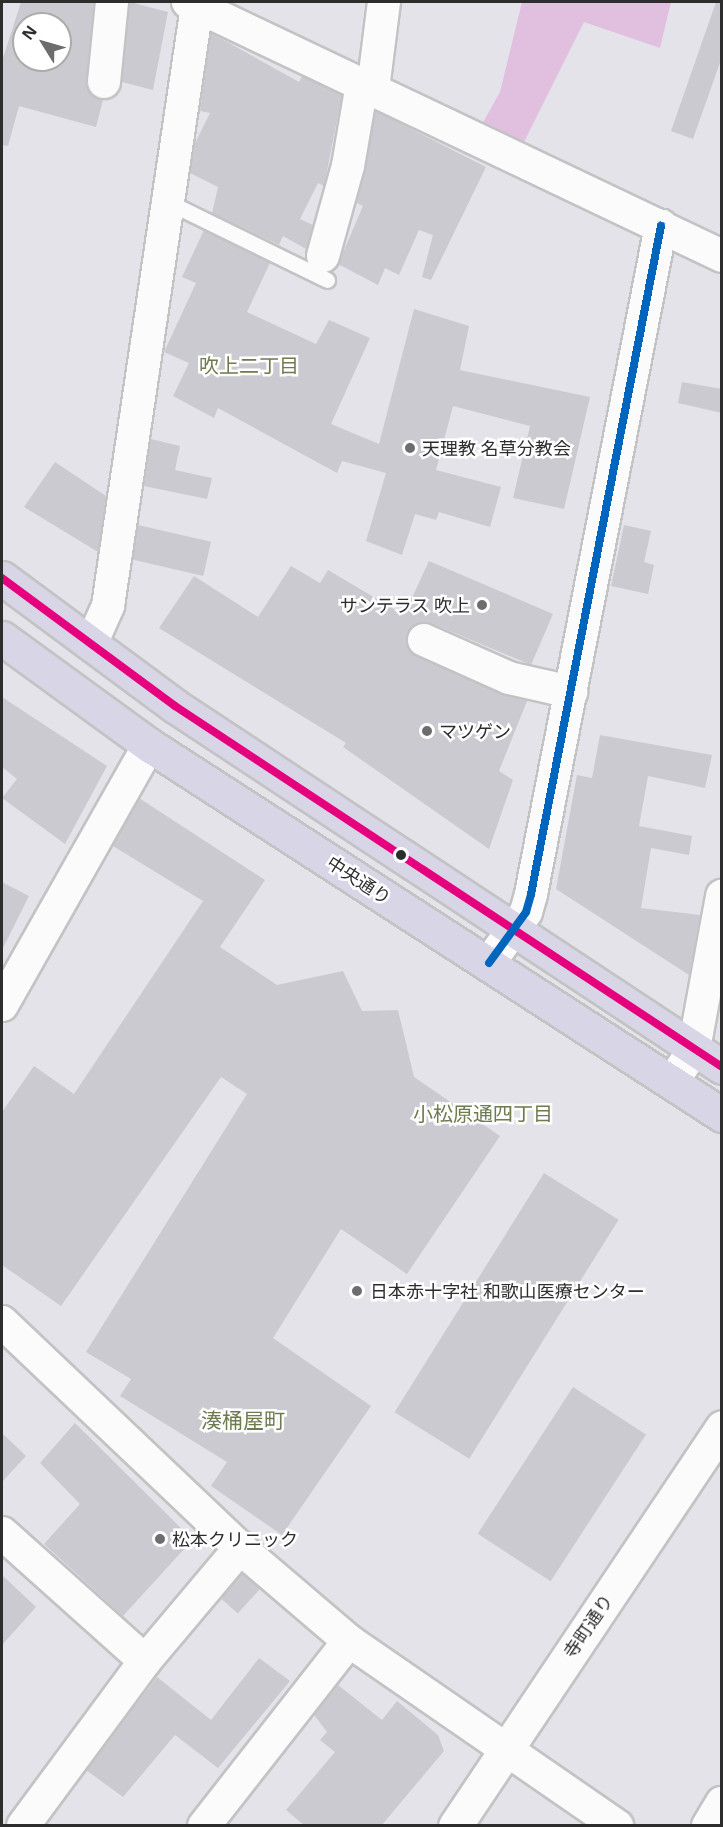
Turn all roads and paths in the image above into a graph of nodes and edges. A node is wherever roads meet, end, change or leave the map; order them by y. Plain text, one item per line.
1 (112, 2) edge
2 (384, 2) edge
3 (192, 4) edge
4 (104, 82) dead end
5 (367, 86) junction
6 (168, 202) junction
7 (661, 226) junction
8 (722, 256) edge
9 (325, 268) joint
10 (2, 578) edge
11 (2, 638) edge
12 (424, 640) dead end
13 (91, 644) junction
14 (571, 692) junction
15 (149, 745) junction
16 (722, 896) edge
17 (513, 929) junction
18 (489, 963) junction
19 (6, 986) edge
20 (694, 1049) junction
21 (722, 1067) edge
22 (672, 1082) junction
23 (722, 1115) edge
24 (2, 1322) edge
25 (722, 1427) edge
26 (2, 1533) edge
27 (240, 1548) junction
28 (349, 1641) junction
29 (145, 1661) junction
30 (503, 1752) junction
31 (722, 1803) edge
32 (23, 1826) edge
33 (204, 1826) edge
34 (455, 1826) edge
35 (617, 1826) edge
36 (708, 1826) edge

1 - 4 street
2 - 5 street
3 - 5 street
3 - 6 street
5 - 7 street
5 - 9 street
6 - 9 lane
6 - 13 street
7 - 8 street
7 - 14 street
10 - 13 highway
11 - 15 highway, 中央通り
12 - 14 street
13 - 17 highway
14 - 17 street
15 - 18 highway, 中央通り
15 - 19 street
16 - 20 street
17 - 18 street
17 - 20 highway
18 - 22 highway, 中央通り
20 - 21 highway
20 - 22 street
22 - 23 highway, 中央通り
24 - 27 street
25 - 30 street, 寺町通り
26 - 29 street
27 - 28 street
27 - 29 street
28 - 30 street
28 - 33 street
29 - 32 street
30 - 34 street, 寺町通り
30 - 35 street
31 - 36 street

